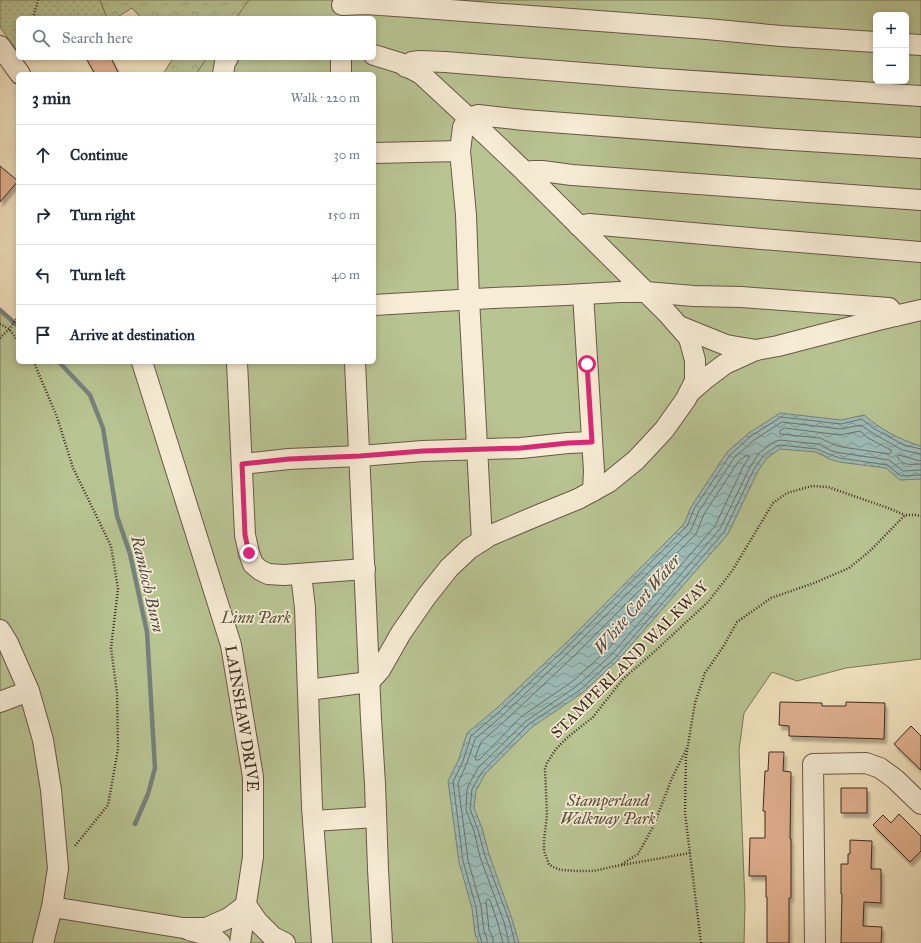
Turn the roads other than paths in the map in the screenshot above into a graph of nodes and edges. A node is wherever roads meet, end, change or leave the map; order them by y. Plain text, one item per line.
1 (342, 8) edge
2 (873, 42) edge
3 (909, 44) edge
4 (921, 45) edge
5 (0, 46) edge
6 (376, 56) edge
7 (226, 60) edge
8 (340, 60) edge
9 (406, 67) junction
10 (19, 72) edge
11 (223, 72) edge
12 (341, 72) edge
13 (921, 96) edge
14 (468, 118) junction
15 (524, 120) junction
16 (498, 146) junction
17 (921, 148) edge
18 (460, 151) junction
19 (376, 153) edge
20 (527, 174) junction
21 (572, 175) junction
22 (921, 200) edge
23 (558, 205) junction
24 (579, 226) junction
25 (630, 228) junction
26 (921, 252) edge
27 (610, 257) junction
28 (645, 292) junction
29 (583, 294) junction
30 (694, 296) junction
31 (469, 299) junction
32 (376, 305) edge
33 (921, 310) edge
34 (896, 316) junction
35 (679, 327) junction
36 (756, 350) junction
37 (143, 364) edge
38 (237, 364) edge
39 (356, 364) edge
40 (689, 393) junction
41 (592, 442) junction
42 (478, 449) junction
43 (360, 456) junction
44 (242, 464) junction
45 (593, 491) junction
46 (482, 541) junction
47 (365, 569) junction
48 (301, 574) junction
49 (0, 630) edge
50 (369, 682) junction
51 (308, 690) junction
52 (29, 691) junction
53 (0, 702) edge
54 (921, 804) edge
55 (376, 817) junction
56 (313, 822) junction
57 (246, 906) junction
58 (52, 907) junction
59 (183, 928) junction
60 (382, 935) edge
61 (43, 943) edge
62 (220, 943) edge
63 (240, 943) edge
64 (285, 943) edge
65 (322, 943) edge
66 (366, 943) edge
67 (816, 943) edge

1 - 2 street
3 - 4 street
5 - 10 street
6 - 9 street
7 - 11 street
8 - 12 street
9 - 13 street
9 - 14 street
14 - 15 street
14 - 16 street
14 - 18 street
15 - 16 street
15 - 17 street
16 - 20 street
18 - 19 street
18 - 31 street
20 - 21 street
20 - 23 street
21 - 22 street
21 - 23 street
23 - 24 street
24 - 25 street
24 - 27 street
25 - 26 street
25 - 27 street
27 - 28 street
28 - 29 street
28 - 30 street
28 - 35 street
29 - 31 street
29 - 41 street
30 - 34 street
30 - 35 street
31 - 32 street
31 - 42 street
33 - 34 street
34 - 36 street
35 - 36 street
35 - 40 street
36 - 40 street
37 - 57 street, LAINSHAW DRIVE
38 - 44 street
39 - 43 street
40 - 45 street
41 - 42 street
41 - 45 street
42 - 43 street
42 - 46 street
43 - 44 street
43 - 47 street
44 - 48 street
45 - 46 street
46 - 50 street
47 - 48 street
47 - 50 street
48 - 51 street
49 - 52 street
50 - 51 street
50 - 55 street
51 - 56 street
52 - 53 street
52 - 58 street
54 - 67 street
55 - 56 street
55 - 60 street
56 - 65 street
57 - 59 street
57 - 63 street, LAINSHAW DRIVE
57 - 64 street
58 - 59 street
58 - 61 street
59 - 62 street
60 - 66 street

